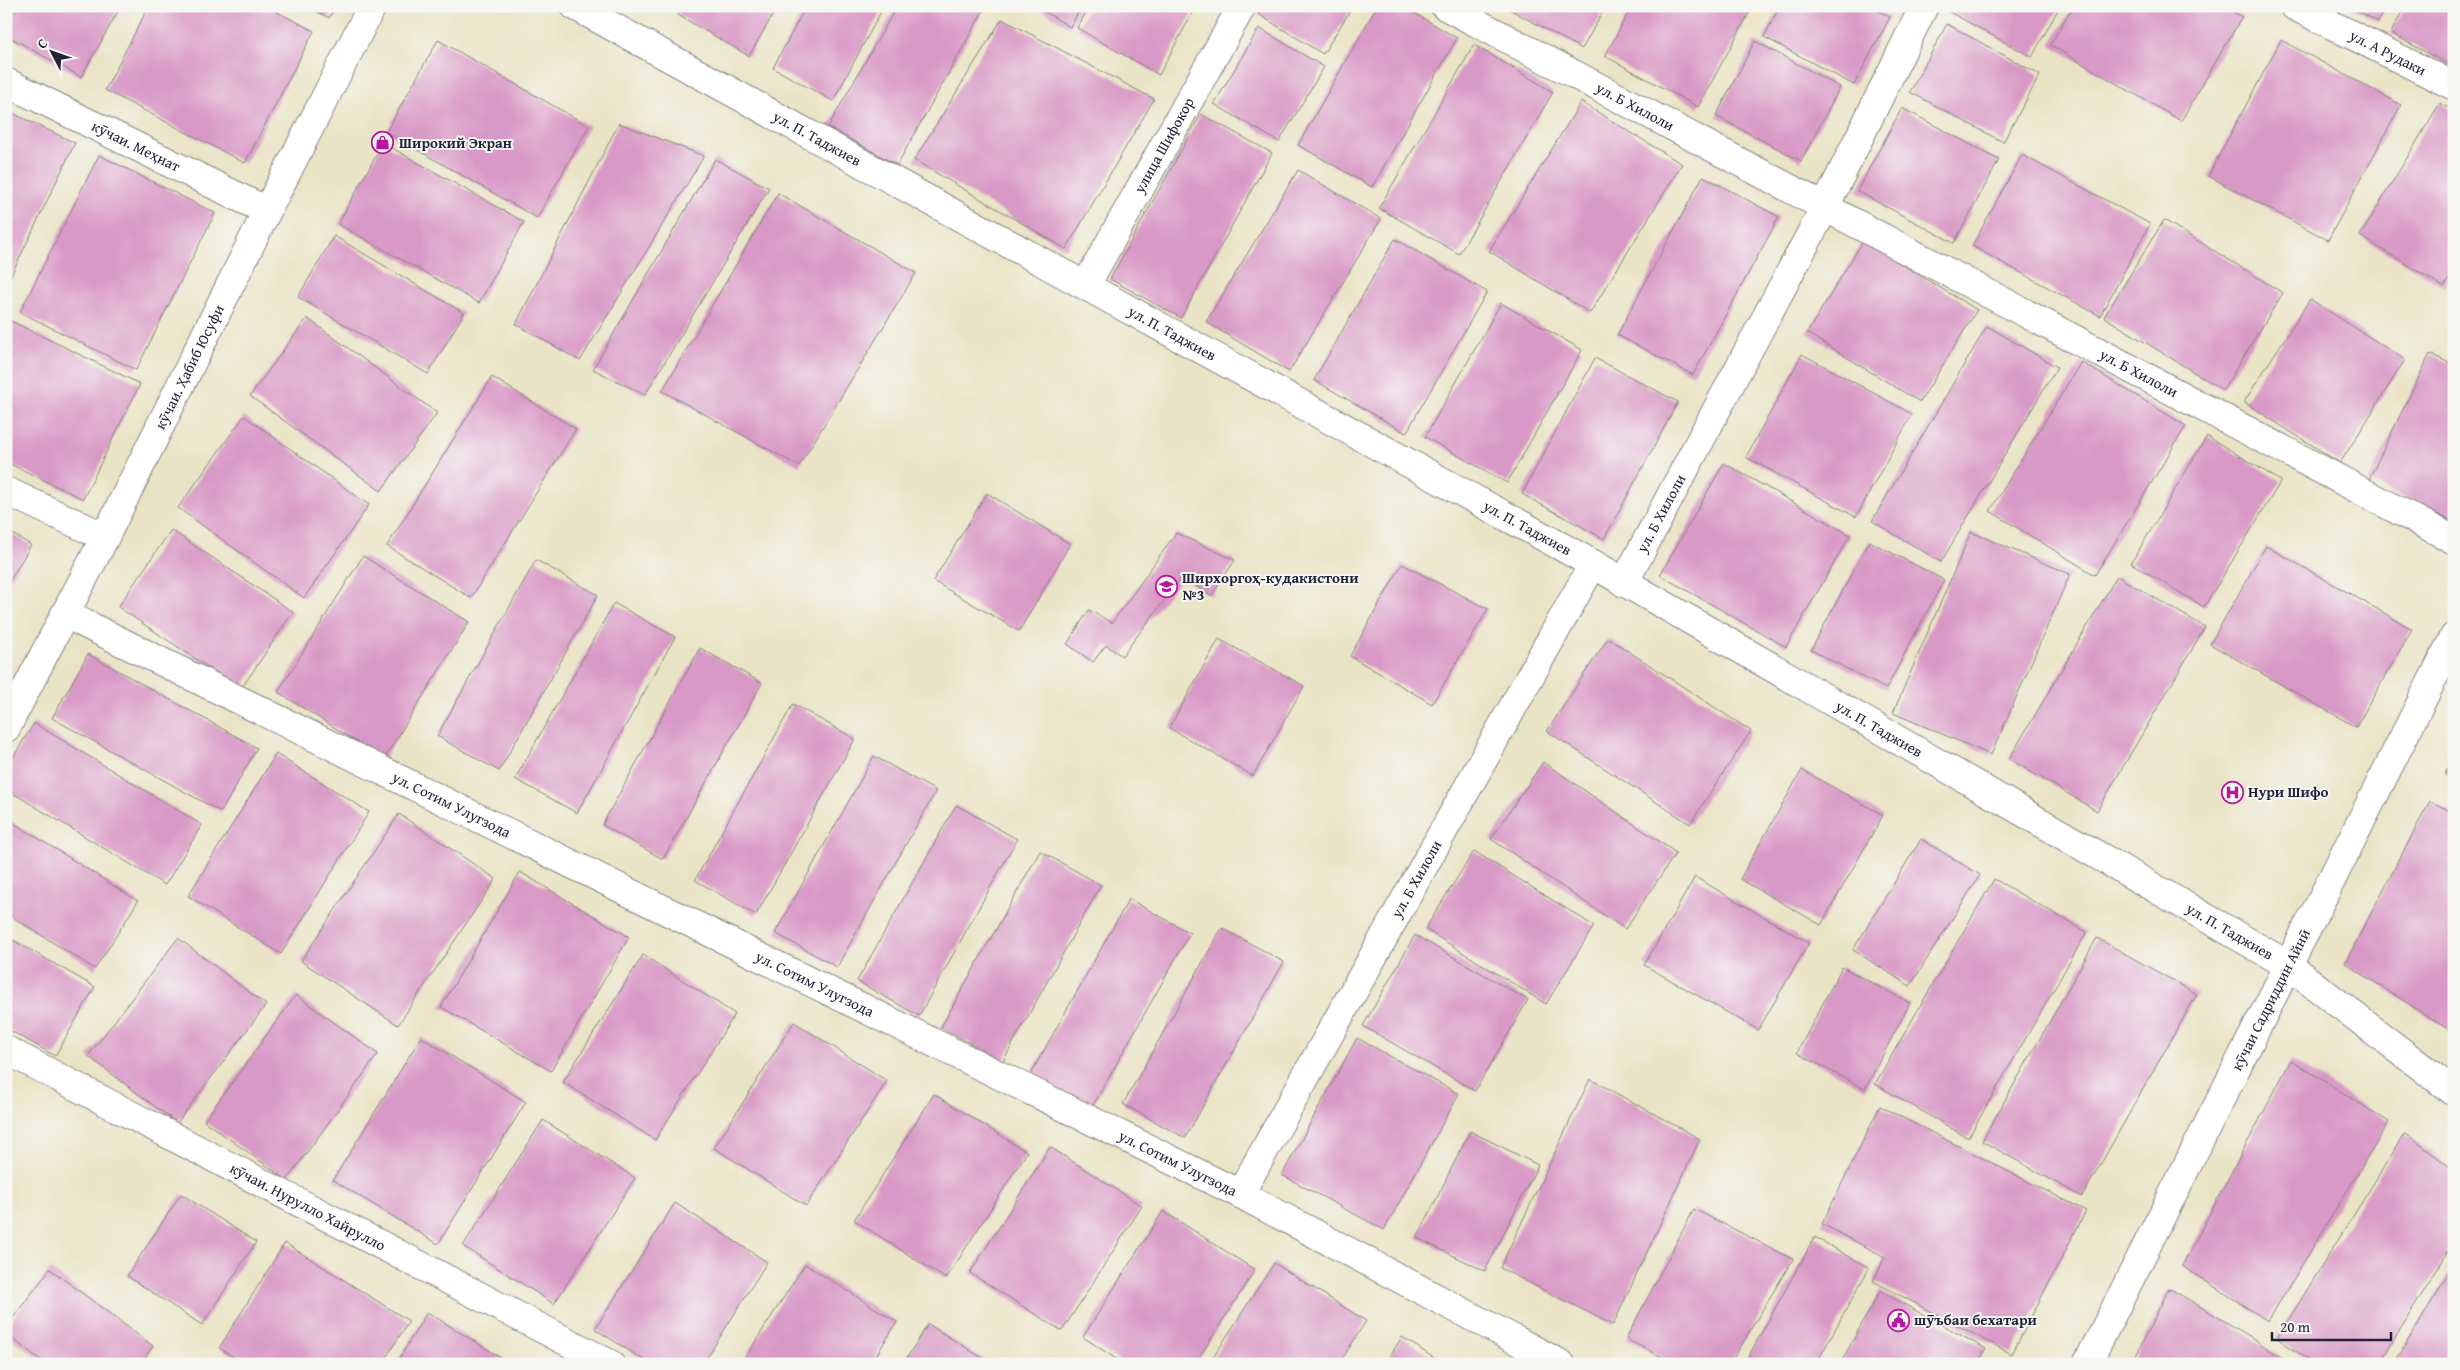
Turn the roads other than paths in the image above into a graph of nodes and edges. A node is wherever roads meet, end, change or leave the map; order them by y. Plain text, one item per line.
1 (372, 6) edge
2 (576, 6) edge
3 (1242, 6) edge
4 (1445, 6) edge
5 (1924, 6) edge
6 (2294, 6) edge
7 (6, 82) edge
8 (2454, 86) edge
9 (1825, 207) junction
10 (267, 211) junction
11 (1086, 285) junction
12 (6, 492) edge
13 (105, 537) junction
14 (2454, 540) edge
15 (1593, 564) junction
16 (1624, 583) junction
17 (65, 614) junction
18 (2454, 637) edge
19 (6, 728) edge
20 (2288, 964) junction
21 (6, 1050) edge
22 (2454, 1092) edge
23 (1240, 1194) junction
24 (610, 1364) edge
25 (1561, 1364) edge
26 (2087, 1364) edge

1 - 10 street, кӯчаи. Ҳабиб Юсуфи
2 - 11 street, ул. П. Таджиев
3 - 11 street, улица Шифокор
4 - 9 street, ул. Б Хилоли
5 - 9 street, ул. Б Хилоли
6 - 8 street, ул. А Рудаки
7 - 10 street, кӯчаи. Меҳнат
9 - 14 street, ул. Б Хилоли
9 - 16 street, ул. Б Хилоли
10 - 13 street, кӯчаи. Ҳабиб Юсуфи
11 - 15 street, ул. П. Таджиев
12 - 13 street
13 - 17 street, кӯчаи. Ҳабиб Юсуфи
15 - 16 street, ул. П. Таджиев
15 - 23 street, ул. Б Хилоли
16 - 20 street, ул. П. Таджиев
17 - 19 street, кӯчаи. Ҳабиб Юсуфи
17 - 23 street, ул. Сотим Улугзода
18 - 20 street, кӯчаи Садриддин Айнӣ
20 - 22 street, ул. П. Таджиев
20 - 26 street, кӯчаи Садриддин Айнӣ
21 - 24 street, кӯчаи. Нурулло Хайрулло
23 - 25 street, ул. Сотим Улугзода

